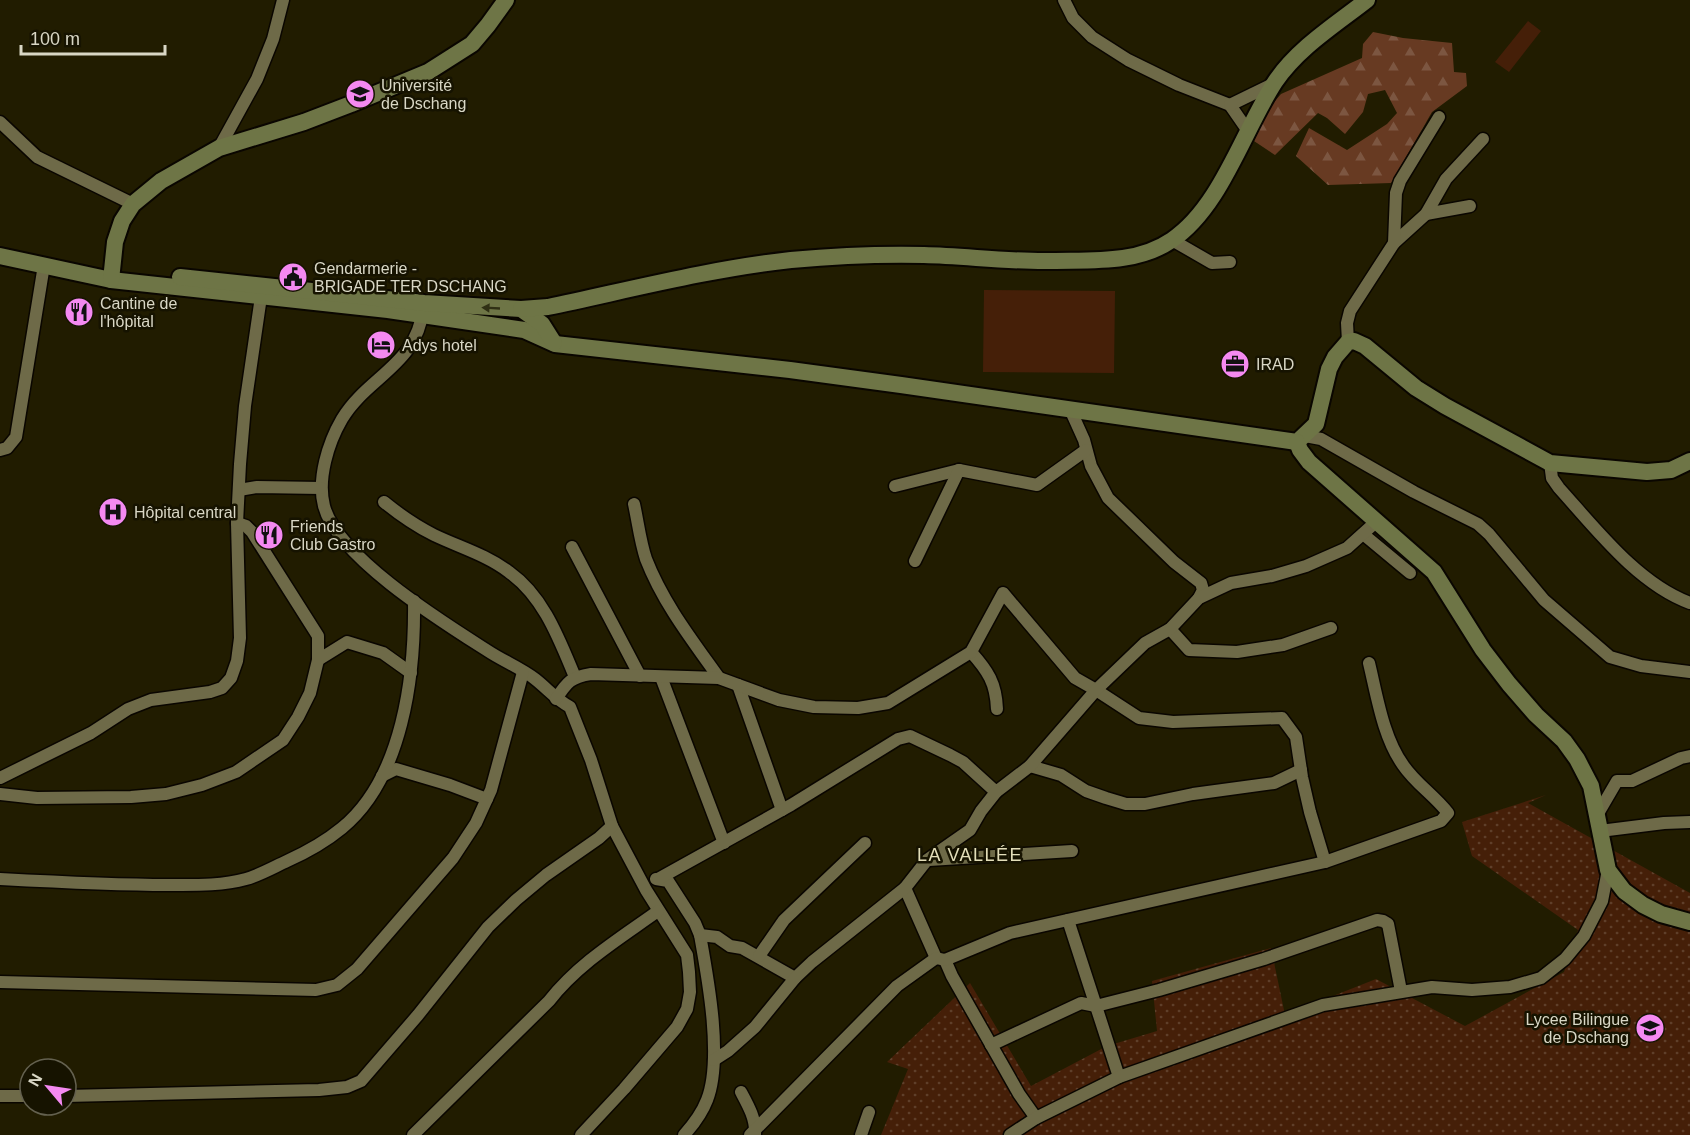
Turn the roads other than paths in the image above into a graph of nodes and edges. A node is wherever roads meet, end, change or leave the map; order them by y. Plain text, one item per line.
1 (283, 0) edge
2 (506, 0) edge
3 (1064, 0) edge
4 (1367, 0) edge
5 (1275, 82) junction
6 (1230, 105) junction
7 (1439, 117) dead end
8 (0, 122) edge
9 (1248, 131) junction
10 (1483, 139) dead end
11 (219, 148) junction
12 (133, 204) junction
13 (1470, 206) dead end
14 (1426, 214) junction
15 (1172, 240) junction
16 (1394, 243) junction
17 (0, 245) edge
18 (0, 256) edge
19 (1230, 262) dead end
20 (44, 265) junction
21 (112, 275) junction
22 (262, 292) junction
23 (548, 307) junction
24 (521, 309) junction
25 (423, 310) junction
26 (530, 325) junction
27 (1348, 342) junction
28 (1070, 409) junction
29 (1301, 439) junction
30 (0, 450) edge
31 (1086, 450) junction
32 (1690, 461) edge
33 (1550, 463) junction
34 (959, 470) junction
35 (895, 486) dead end
36 (321, 488) junction
37 (239, 490) junction
38 (384, 502) dead end
39 (634, 504) dead end
40 (1377, 521) junction
41 (237, 523) junction
42 (1362, 534) junction
43 (572, 547) dead end
44 (915, 561) dead end
45 (1410, 573) dead end
46 (1199, 598) junction
47 (414, 601) junction
48 (1690, 603) edge
49 (1170, 628) junction
50 (1331, 628) dead end
51 (971, 652) junction
52 (318, 660) junction
53 (1369, 663) dead end
54 (523, 672) junction
55 (1690, 672) edge
56 (411, 673) junction
57 (640, 676) junction
58 (575, 677) junction
59 (661, 677) junction
60 (720, 678) junction
61 (738, 685) junction
62 (1096, 690) junction
63 (556, 699) junction
64 (997, 709) dead end
65 (1690, 756) edge
66 (1030, 766) junction
67 (1301, 770) junction
68 (382, 776) junction
69 (0, 778) edge
70 (996, 792) junction
71 (0, 794) edge
72 (487, 799) junction
73 (782, 810) junction
74 (1690, 822) edge
75 (1598, 824) junction
76 (612, 826) junction
77 (724, 843) junction
78 (865, 843) dead end
79 (1072, 851) dead end
80 (927, 860) junction
81 (1325, 862) junction
82 (1608, 870) junction
83 (0, 879) edge
84 (640, 879) junction
85 (658, 879) junction
86 (904, 888) junction
87 (658, 911) junction
88 (1068, 920) junction
89 (1690, 922) edge
90 (700, 935) junction
91 (759, 956) junction
92 (941, 959) junction
93 (795, 978) junction
94 (0, 982) edge
95 (1401, 992) junction
96 (1095, 1006) junction
97 (991, 1045) junction
98 (714, 1060) junction
99 (1119, 1077) junction
100 (741, 1092) dead end
101 (0, 1096) edge
102 (18, 1096) edge
103 (78, 1096) edge
104 (869, 1112) dead end
105 (1036, 1118) junction
106 (753, 1133) edge
107 (413, 1135) edge
108 (581, 1135) edge
109 (684, 1135) edge
110 (861, 1135) edge
111 (1010, 1135) edge

1 - 11 street
2 - 11 street
3 - 6 street
4 - 5 street
5 - 6 street
5 - 9 street
6 - 9 street
7 - 16 street
8 - 12 street
9 - 15 street
10 - 14 street
11 - 12 street
12 - 21 street
13 - 14 street
14 - 16 street
15 - 19 street
15 - 23 street
16 - 27 street
17 - 21 street
18 - 20 street
20 - 21 street
20 - 30 street
21 - 22 street
22 - 25 street
22 - 37 street
23 - 24 street
23 - 26 street
24 -> 25 street
24 - 26 street
25 - 26 street
25 - 36 street
26 - 28 street
27 - 29 street
27 - 33 street
28 - 29 street
28 - 31 street
29 - 40 street
29 - 55 street
31 - 34 street
31 - 46 street
32 - 33 street
33 - 48 street
34 - 35 street
34 - 44 street
36 - 37 street
36 - 47 street
37 - 41 street
38 - 58 street
39 - 60 street
40 - 42 street
40 - 75 street
41 - 52 street
41 - 69 street
42 - 45 street
42 - 46 street
43 - 57 street
46 - 49 street
47 - 54 street
47 - 56 street
49 - 50 street
49 - 62 street
51 - 61 street
51 - 62 street
51 - 64 street
52 - 56 street
52 - 71 street
53 - 81 street
54 - 63 street
54 - 72 street
56 - 68 street
57 - 58 street
57 - 59 street
58 - 63 street
59 - 60 street
59 - 77 street
60 - 61 street
61 - 73 street
62 - 66 street
62 - 67 street
63 - 76 street
65 - 75 street
66 - 67 street
66 - 70 street
67 - 81 street
68 - 72 street
68 - 83 street
70 - 73 street
70 - 80 street
72 - 94 street
73 - 77 street
74 - 75 street
75 - 82 street
76 - 84 street
76 - 103 street
77 - 85 street
78 - 91 street
79 - 80 street
80 - 86 street
81 - 88 street
82 - 89 street
82 - 95 street
84 - 85 street
84 - 87 street
85 - 90 street
86 - 92 street
86 - 93 street
87 - 107 street
87 - 108 street
88 - 92 street
88 - 96 street
90 - 91 street
90 - 98 street
91 - 93 street
92 - 97 street
92 - 106 street
93 - 98 street
95 - 96 street
95 - 99 street
96 - 97 street
96 - 99 street
97 - 105 street
98 - 109 street
99 - 105 street
100 - 106 street
101 - 102 street
104 - 110 street
105 - 111 street

